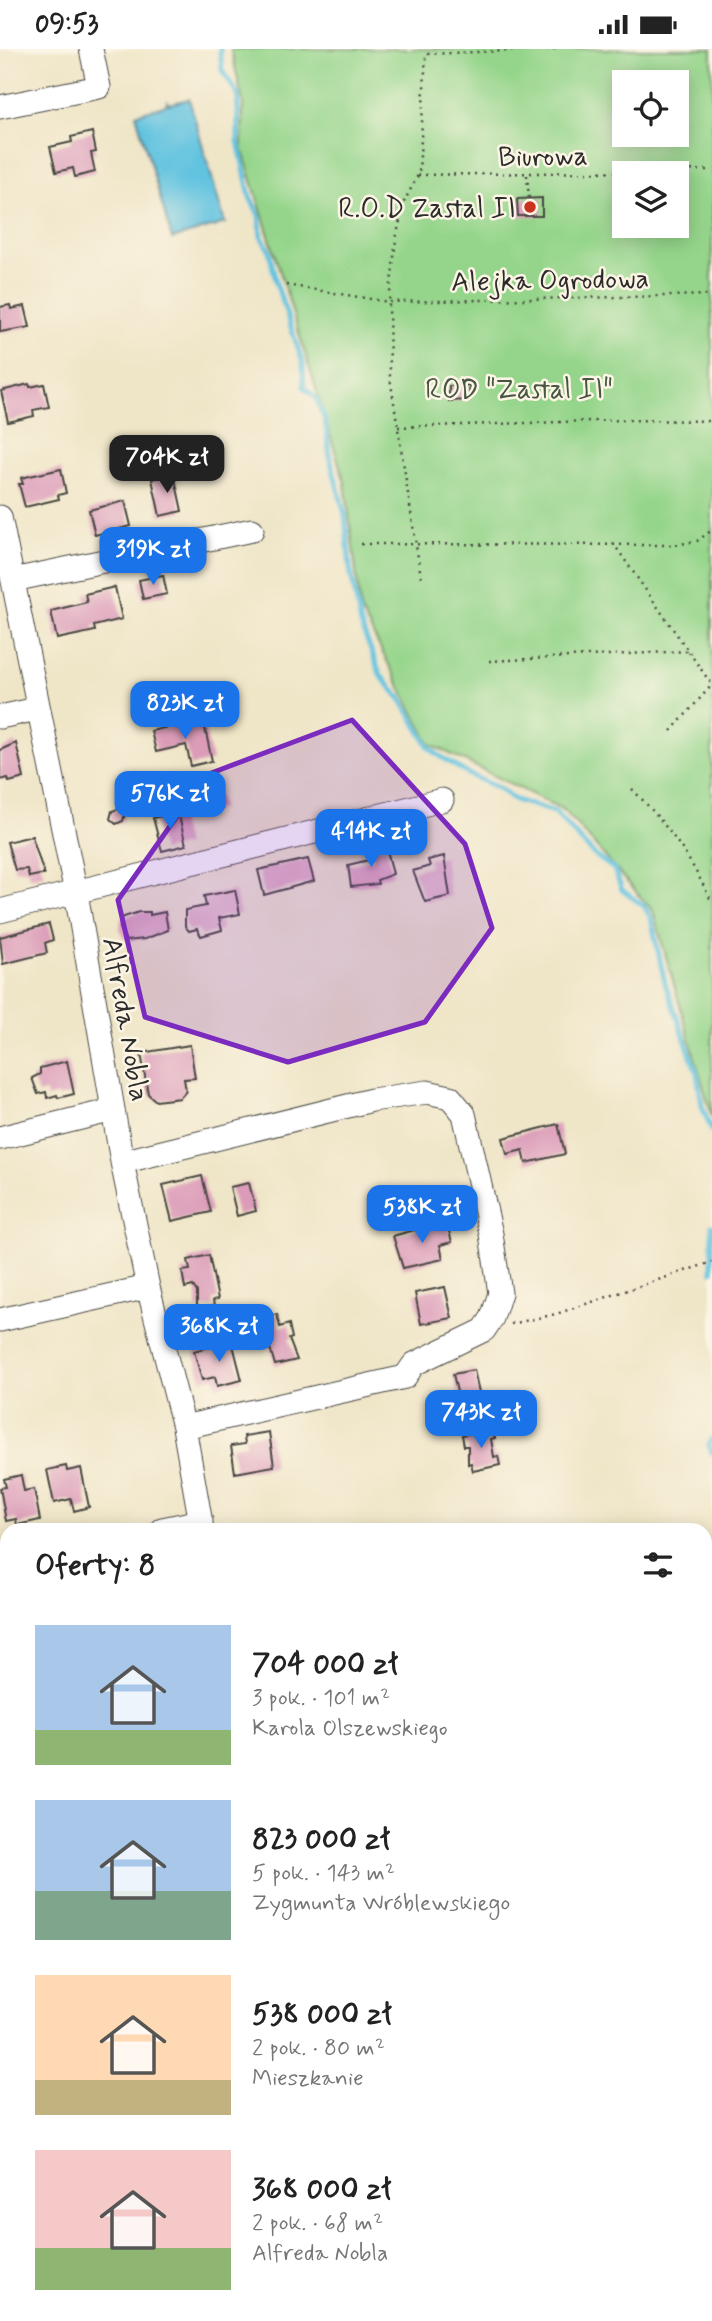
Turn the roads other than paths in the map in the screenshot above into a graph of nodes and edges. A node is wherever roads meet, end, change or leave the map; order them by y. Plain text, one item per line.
1 (91, 49) edge
2 (0, 107) edge
3 (0, 517) edge
4 (252, 530) dead end
5 (13, 580) junction
6 (37, 709) junction
7 (0, 717) edge
8 (442, 800) dead end
9 (76, 893) junction
10 (0, 911) edge
11 (113, 1111) junction
12 (0, 1138) edge
13 (122, 1163) junction
14 (148, 1287) junction
15 (0, 1319) edge
16 (184, 1427) junction
17 (202, 1523) edge

1 - 2 street
3 - 5 street, Alfreda Nobla
4 - 5 street
5 - 6 street, Alfreda Nobla
6 - 7 street
6 - 9 street, Alfreda Nobla
8 - 9 street
9 - 10 street
9 - 11 street, Alfreda Nobla
11 - 12 street
11 - 13 street, Alfreda Nobla
13 - 14 street, Alfreda Nobla
13 - 16 street
14 - 15 street
14 - 16 street, Alfreda Nobla
16 - 17 street, Alfreda Nobla

